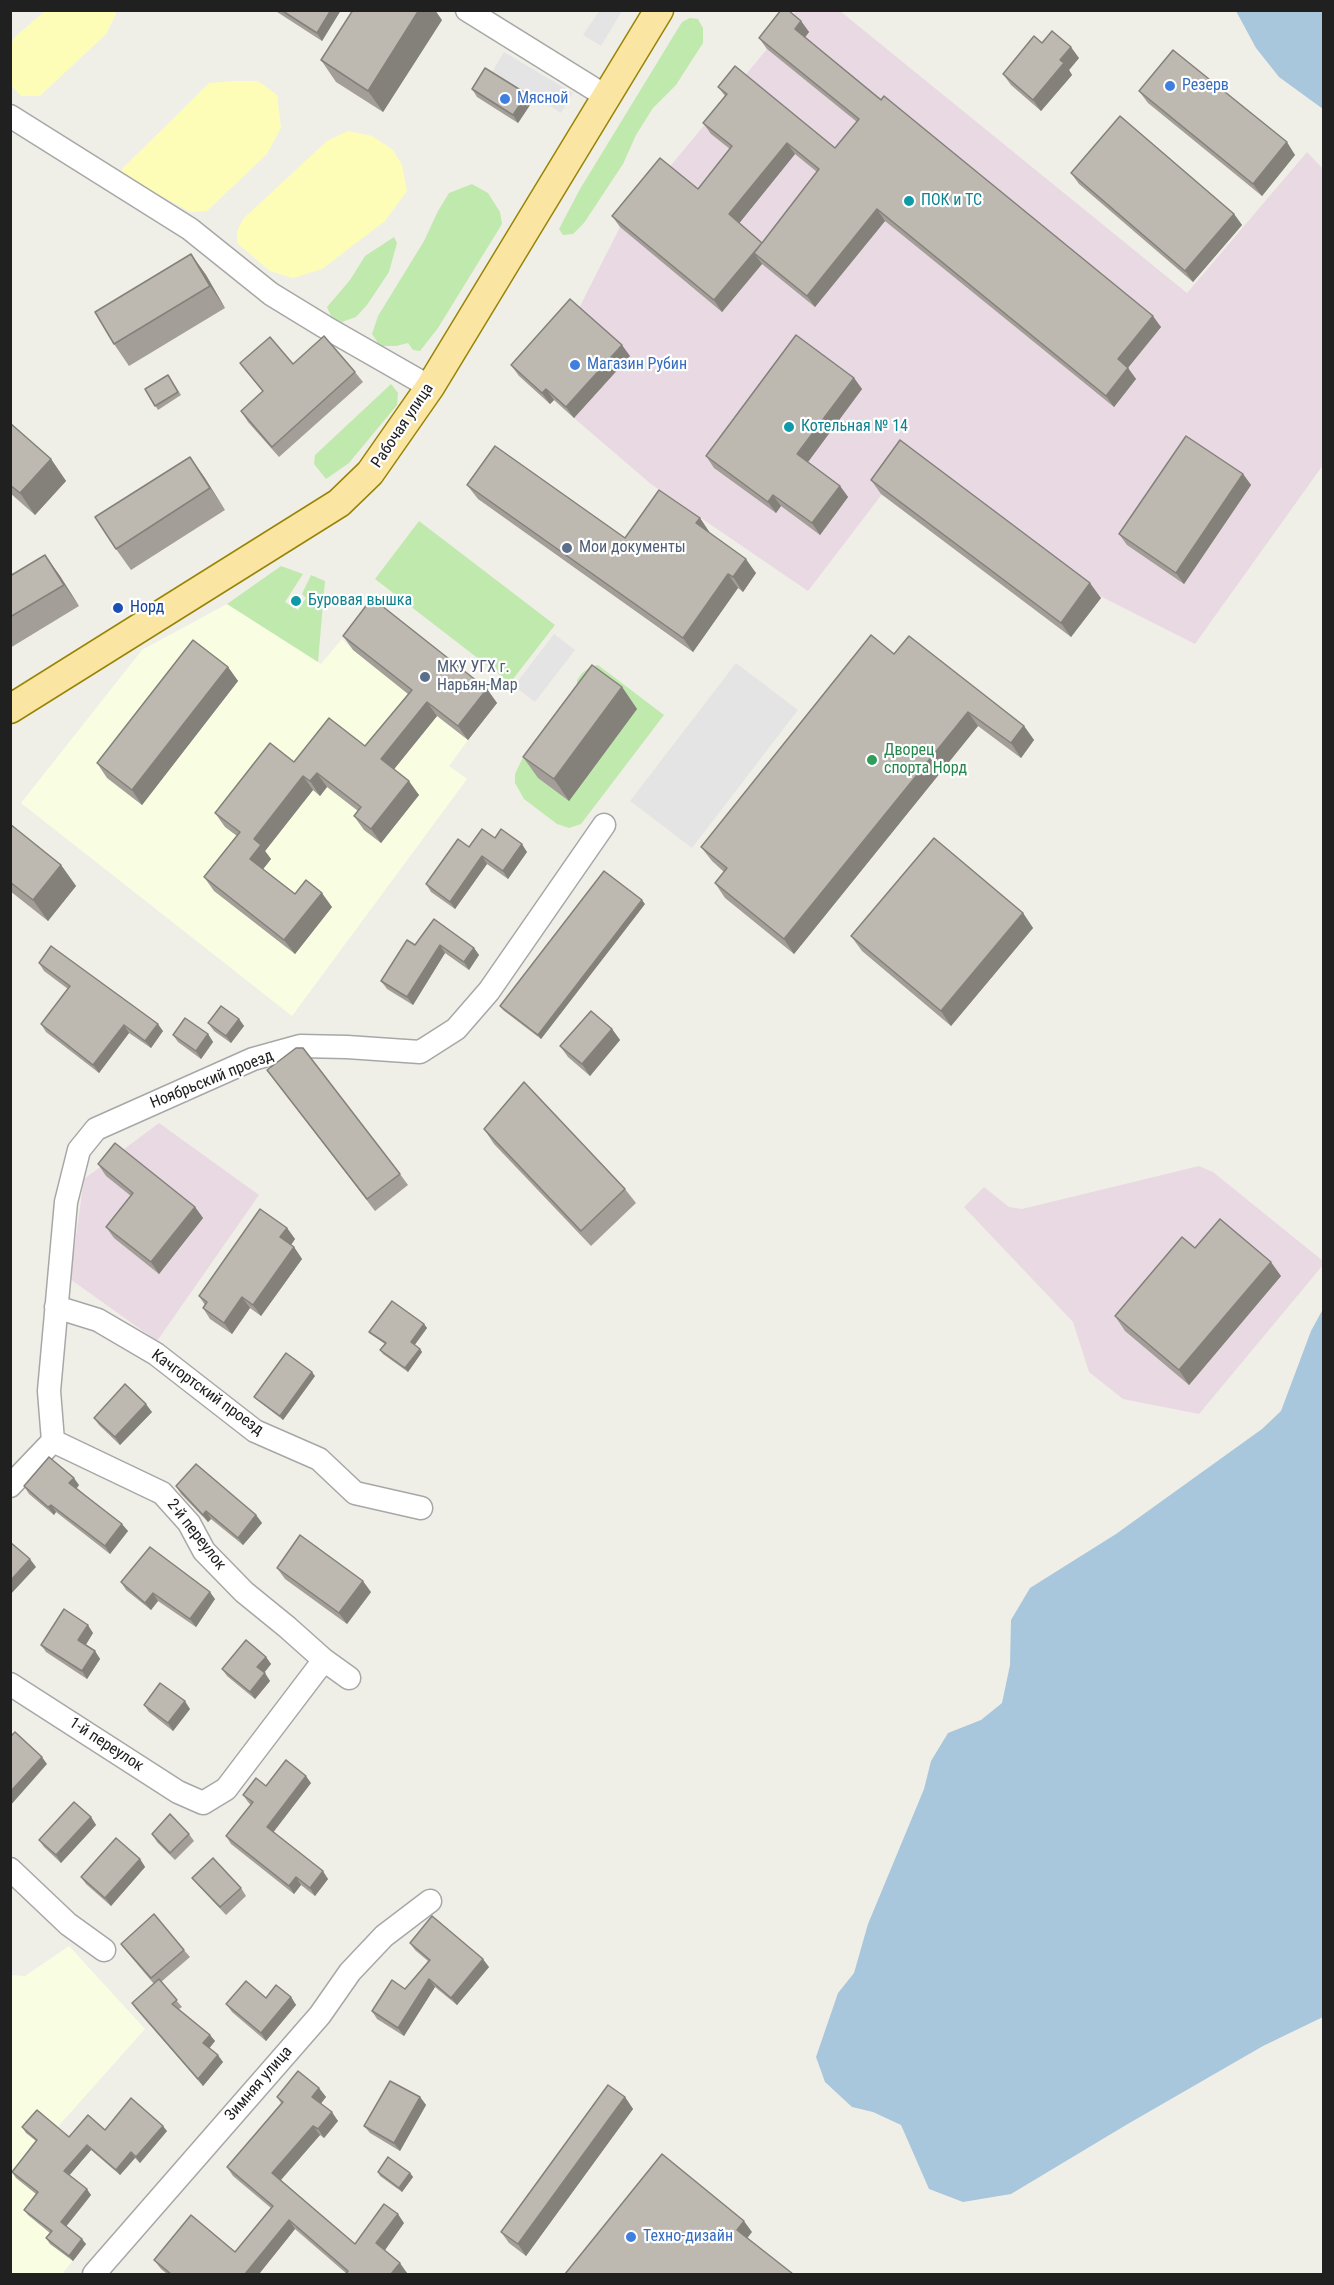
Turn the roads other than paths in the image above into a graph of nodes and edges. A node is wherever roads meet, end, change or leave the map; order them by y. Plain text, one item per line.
1 (467, 10) edge
2 (659, 10) edge
3 (607, 97) junction
4 (10, 116) edge
5 (430, 387) junction
6 (10, 709) edge
7 (604, 825) dead end
8 (56, 1307) junction
9 (53, 1441) junction
10 (10, 1486) edge
11 (421, 1508) dead end
12 (324, 1660) junction
13 (349, 1678) dead end
14 (10, 1684) edge
15 (10, 1869) edge
16 (430, 1901) dead end
17 (104, 1950) dead end
18 (94, 2274) edge

1 - 3 street
2 - 3 main road, Рабочая улица
3 - 5 main road, Рабочая улица
4 - 5 street
5 - 6 main road, Рабочая улица
7 - 8 street, Ноябрьский проезд
8 - 9 street, Ноябрьский проезд
8 - 11 street, Качгортский проезд
9 - 10 street
9 - 12 street, 2-й переулок
12 - 13 street, 2-й переулок
12 - 14 street, 1-й переулок
15 - 17 street
16 - 18 street, Зимняя улица

